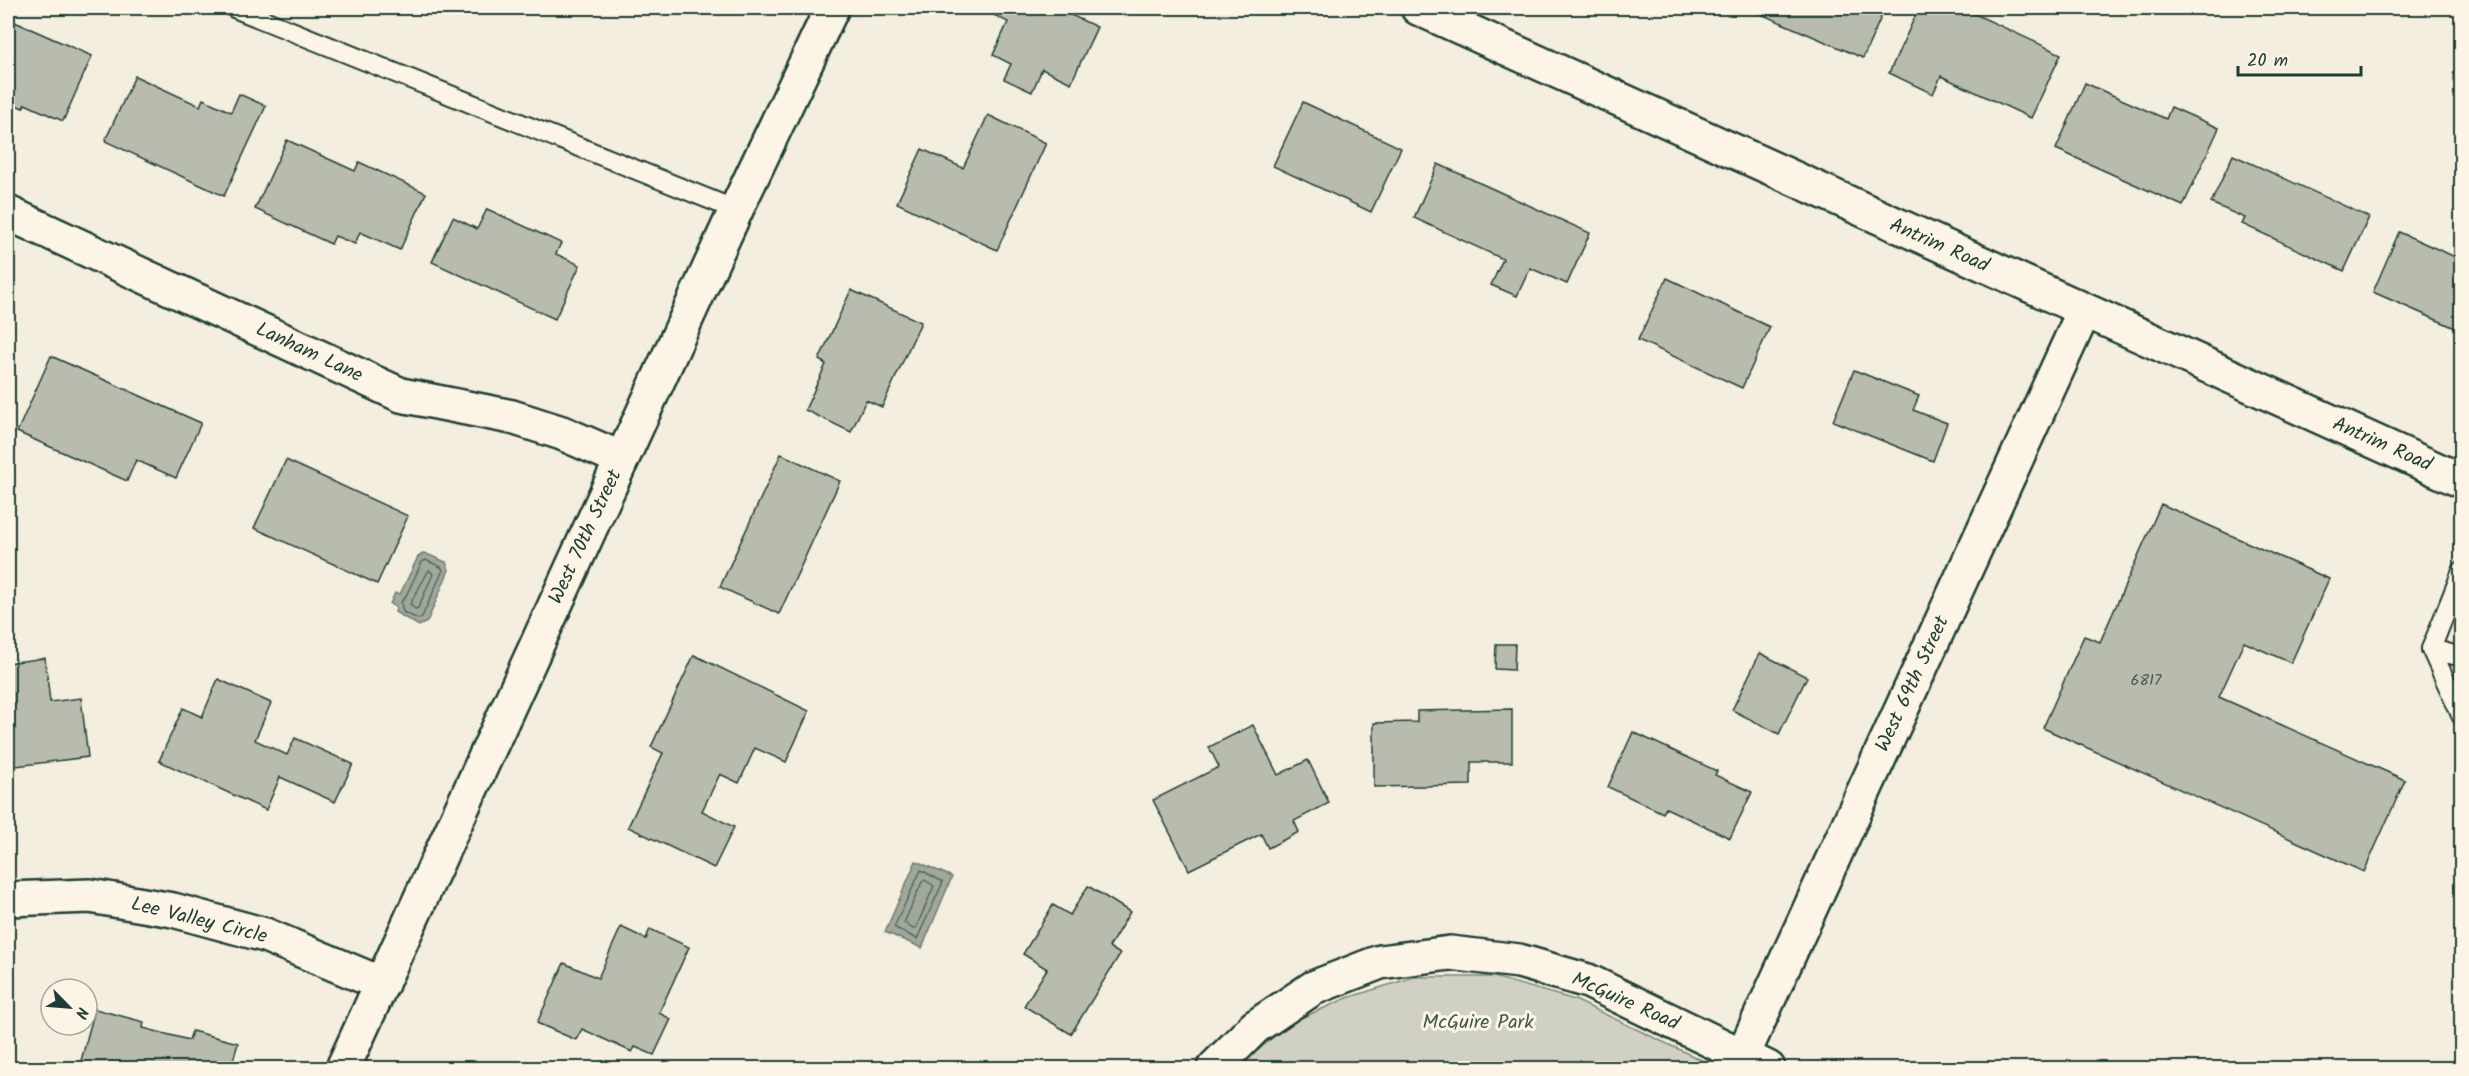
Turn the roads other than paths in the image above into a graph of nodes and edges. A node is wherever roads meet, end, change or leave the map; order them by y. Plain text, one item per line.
1 (234, 8) edge
2 (832, 8) edge
3 (1418, 8) edge
4 (736, 210) junction
5 (8, 213) edge
6 (2084, 311) junction
7 (622, 459) junction
8 (2462, 481) edge
9 (2462, 570) edge
10 (2431, 649) junction
11 (2462, 657) edge
12 (2462, 717) edge
13 (8, 899) edge
14 (382, 984) junction
15 (1755, 1063) edge
16 (343, 1068) edge
17 (1214, 1068) edge

1 - 4 lane
2 - 4 street, West 70th Street
3 - 6 street, Antrim Road
4 - 7 street, West 70th Street
5 - 7 street, Lanham Lane
6 - 8 street, Antrim Road
6 - 15 street, West 69th Street
7 - 14 street, West 70th Street
9 - 10 lane
10 - 11 lane
10 - 12 lane
13 - 14 street, Lee Valley Circle
14 - 16 street, West 70th Street
15 - 17 street, McGuire Road

